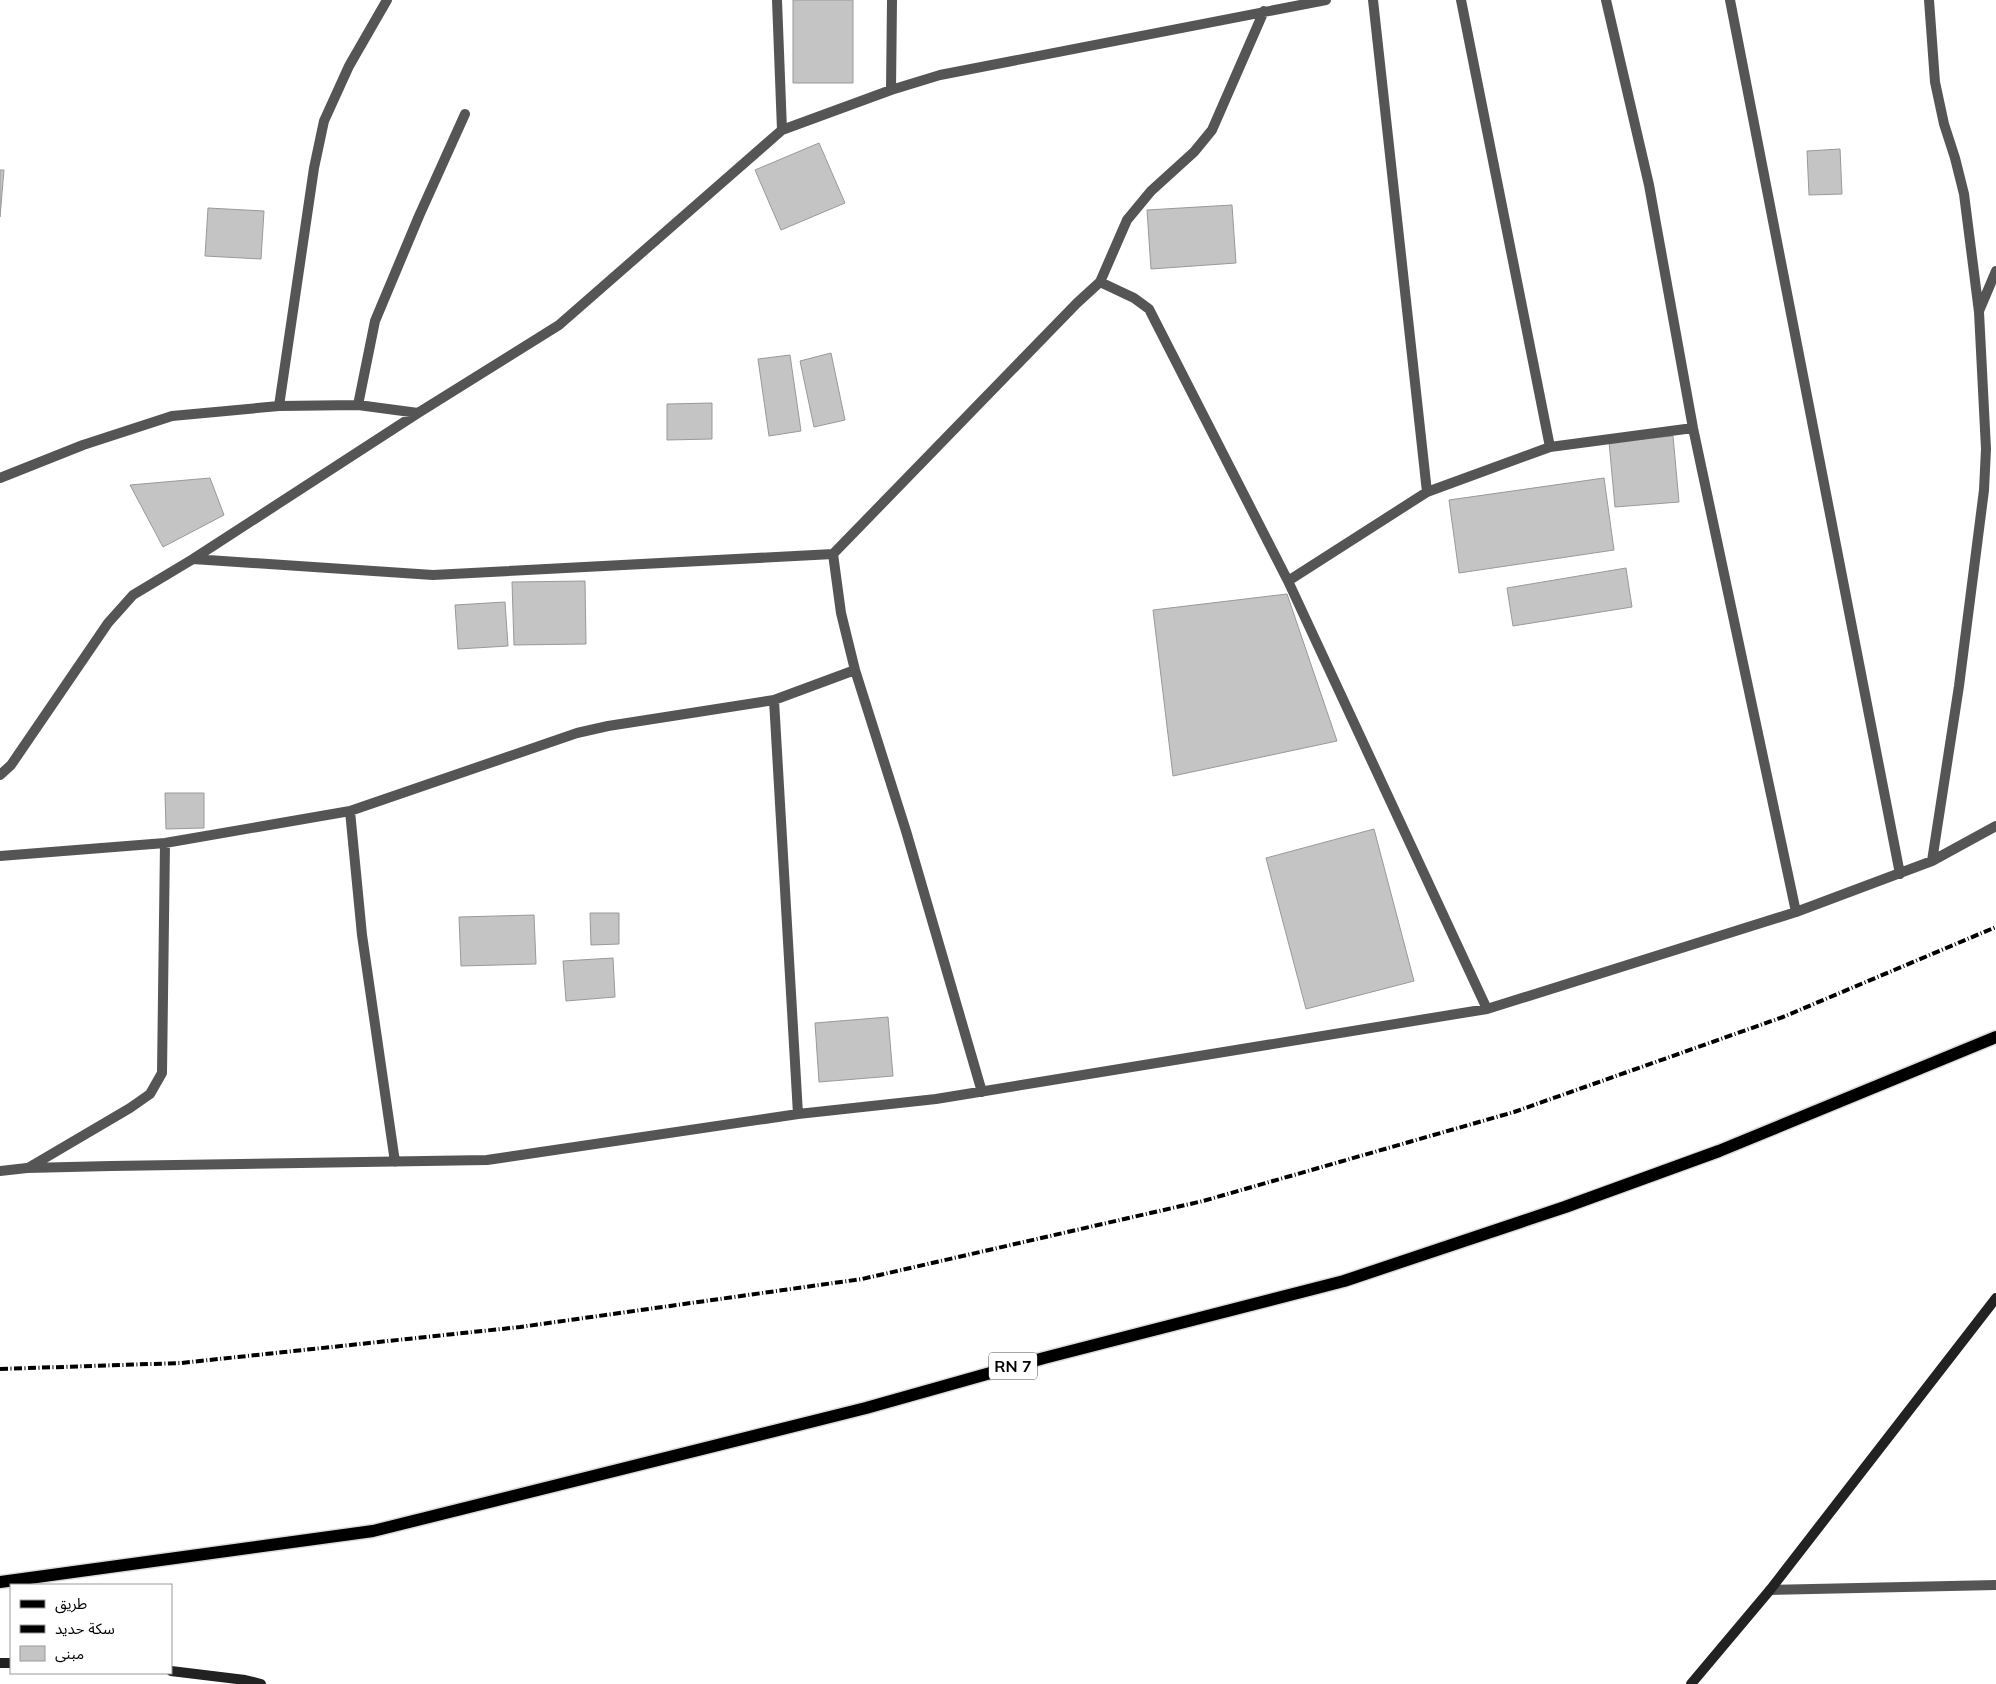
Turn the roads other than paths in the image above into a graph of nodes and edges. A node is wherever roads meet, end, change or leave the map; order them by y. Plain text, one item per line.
1 (387, 0) edge
2 (777, 0) edge
3 (892, 0) edge
4 (1326, 0) edge
5 (1373, 0) edge
6 (1461, 0) edge
7 (1606, 0) edge
8 (1730, 0) edge
9 (1930, 0) edge
10 (1264, 11) junction
11 (892, 90) junction
12 (465, 114) dead end
13 (782, 130) junction
14 (1996, 271) edge
15 (1100, 282) junction
16 (1979, 312) junction
17 (358, 405) junction
18 (279, 406) junction
19 (418, 413) junction
20 (1693, 428) junction
21 (1550, 448) junction
22 (0, 478) edge
23 (1427, 492) junction
24 (834, 554) junction
25 (193, 559) junction
26 (1288, 580) junction
27 (854, 670) junction
28 (774, 700) junction
29 (0, 775) edge
30 (350, 811) junction
31 (1996, 826) edge
32 (165, 843) junction
33 (0, 856) edge
34 (1932, 861) junction
35 (1900, 874) junction
36 (1796, 912) junction
37 (1487, 1010) junction
38 (1996, 1037) edge
39 (982, 1092) junction
40 (798, 1114) junction
41 (395, 1162) junction
42 (28, 1168) junction
43 (0, 1171) edge
44 (1996, 1298) edge
45 (0, 1582) edge
46 (1996, 1584) edge
47 (1770, 1590) junction
48 (172, 1670) edge
49 (261, 1684) edge
50 (1691, 1684) edge

1 - 18 street
2 - 13 street
3 - 11 street
4 - 10 street
5 - 23 street
6 - 21 street
7 - 20 street
8 - 35 street
9 - 16 street
10 - 11 street
10 - 15 street
11 - 13 street
12 - 17 street
13 - 19 street
14 - 16 street
15 - 24 street
15 - 26 street
16 - 34 street
17 - 18 street
17 - 19 street
18 - 22 street
19 - 25 street
20 - 21 street
20 - 36 street
21 - 23 street
23 - 26 street
24 - 25 street
24 - 27 street
25 - 29 street
26 - 37 street
27 - 28 street
27 - 39 street
28 - 30 street
28 - 40 street
30 - 32 street
30 - 41 street
31 - 34 street
32 - 33 street
32 - 42 street
34 - 35 street
35 - 36 street
36 - 37 street
37 - 39 street
38 - 45 main road, RN 7
39 - 40 street
40 - 41 street
41 - 42 street
42 - 43 street
44 - 47 main road
46 - 47 street
47 - 50 main road
48 - 49 main road

